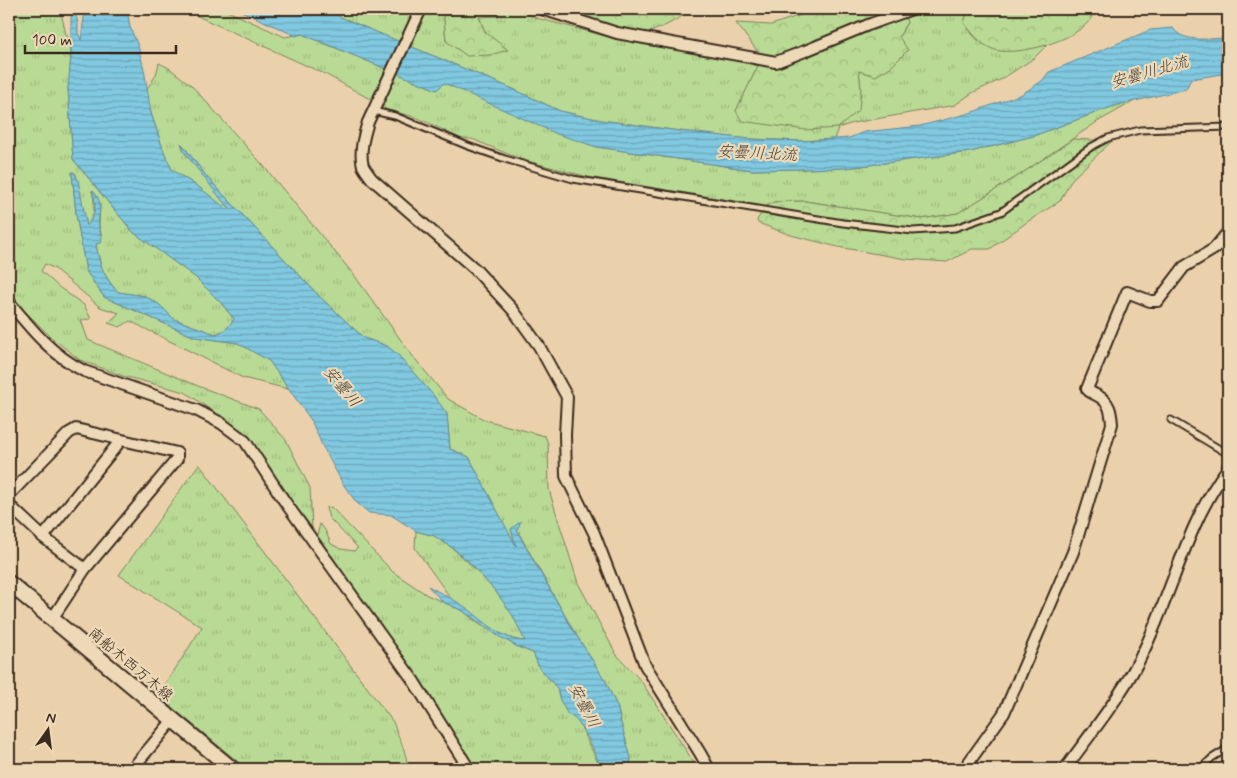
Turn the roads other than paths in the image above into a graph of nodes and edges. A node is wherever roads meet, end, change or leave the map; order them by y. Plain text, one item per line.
1 (421, 9) edge
2 (542, 9) edge
3 (912, 9) edge
4 (373, 111) junction
5 (1228, 128) edge
6 (1228, 232) edge
7 (9, 302) edge
8 (1171, 420) dead end
9 (121, 440) junction
10 (1228, 454) edge
11 (1228, 468) edge
12 (9, 495) edge
13 (9, 505) edge
14 (43, 537) junction
15 (85, 569) junction
16 (9, 583) edge
17 (52, 619) junction
18 (173, 720) junction
19 (1228, 748) edge
20 (132, 769) edge
21 (232, 769) edge
22 (469, 769) edge
23 (709, 769) edge
24 (964, 769) edge
25 (1065, 769) edge
26 (1200, 769) edge

1 - 4 street
2 - 3 street
4 - 5 lane
4 - 23 street
6 - 24 street
7 - 22 street
8 - 10 lane
9 - 12 street
9 - 14 street
9 - 15 street
11 - 25 street
13 - 14 street
14 - 15 street
15 - 17 street
16 - 17 main road, 南船木西万木線
17 - 18 main road, 南船木西万木線
18 - 20 street
18 - 21 main road, 南船木西万木線
19 - 26 lane

